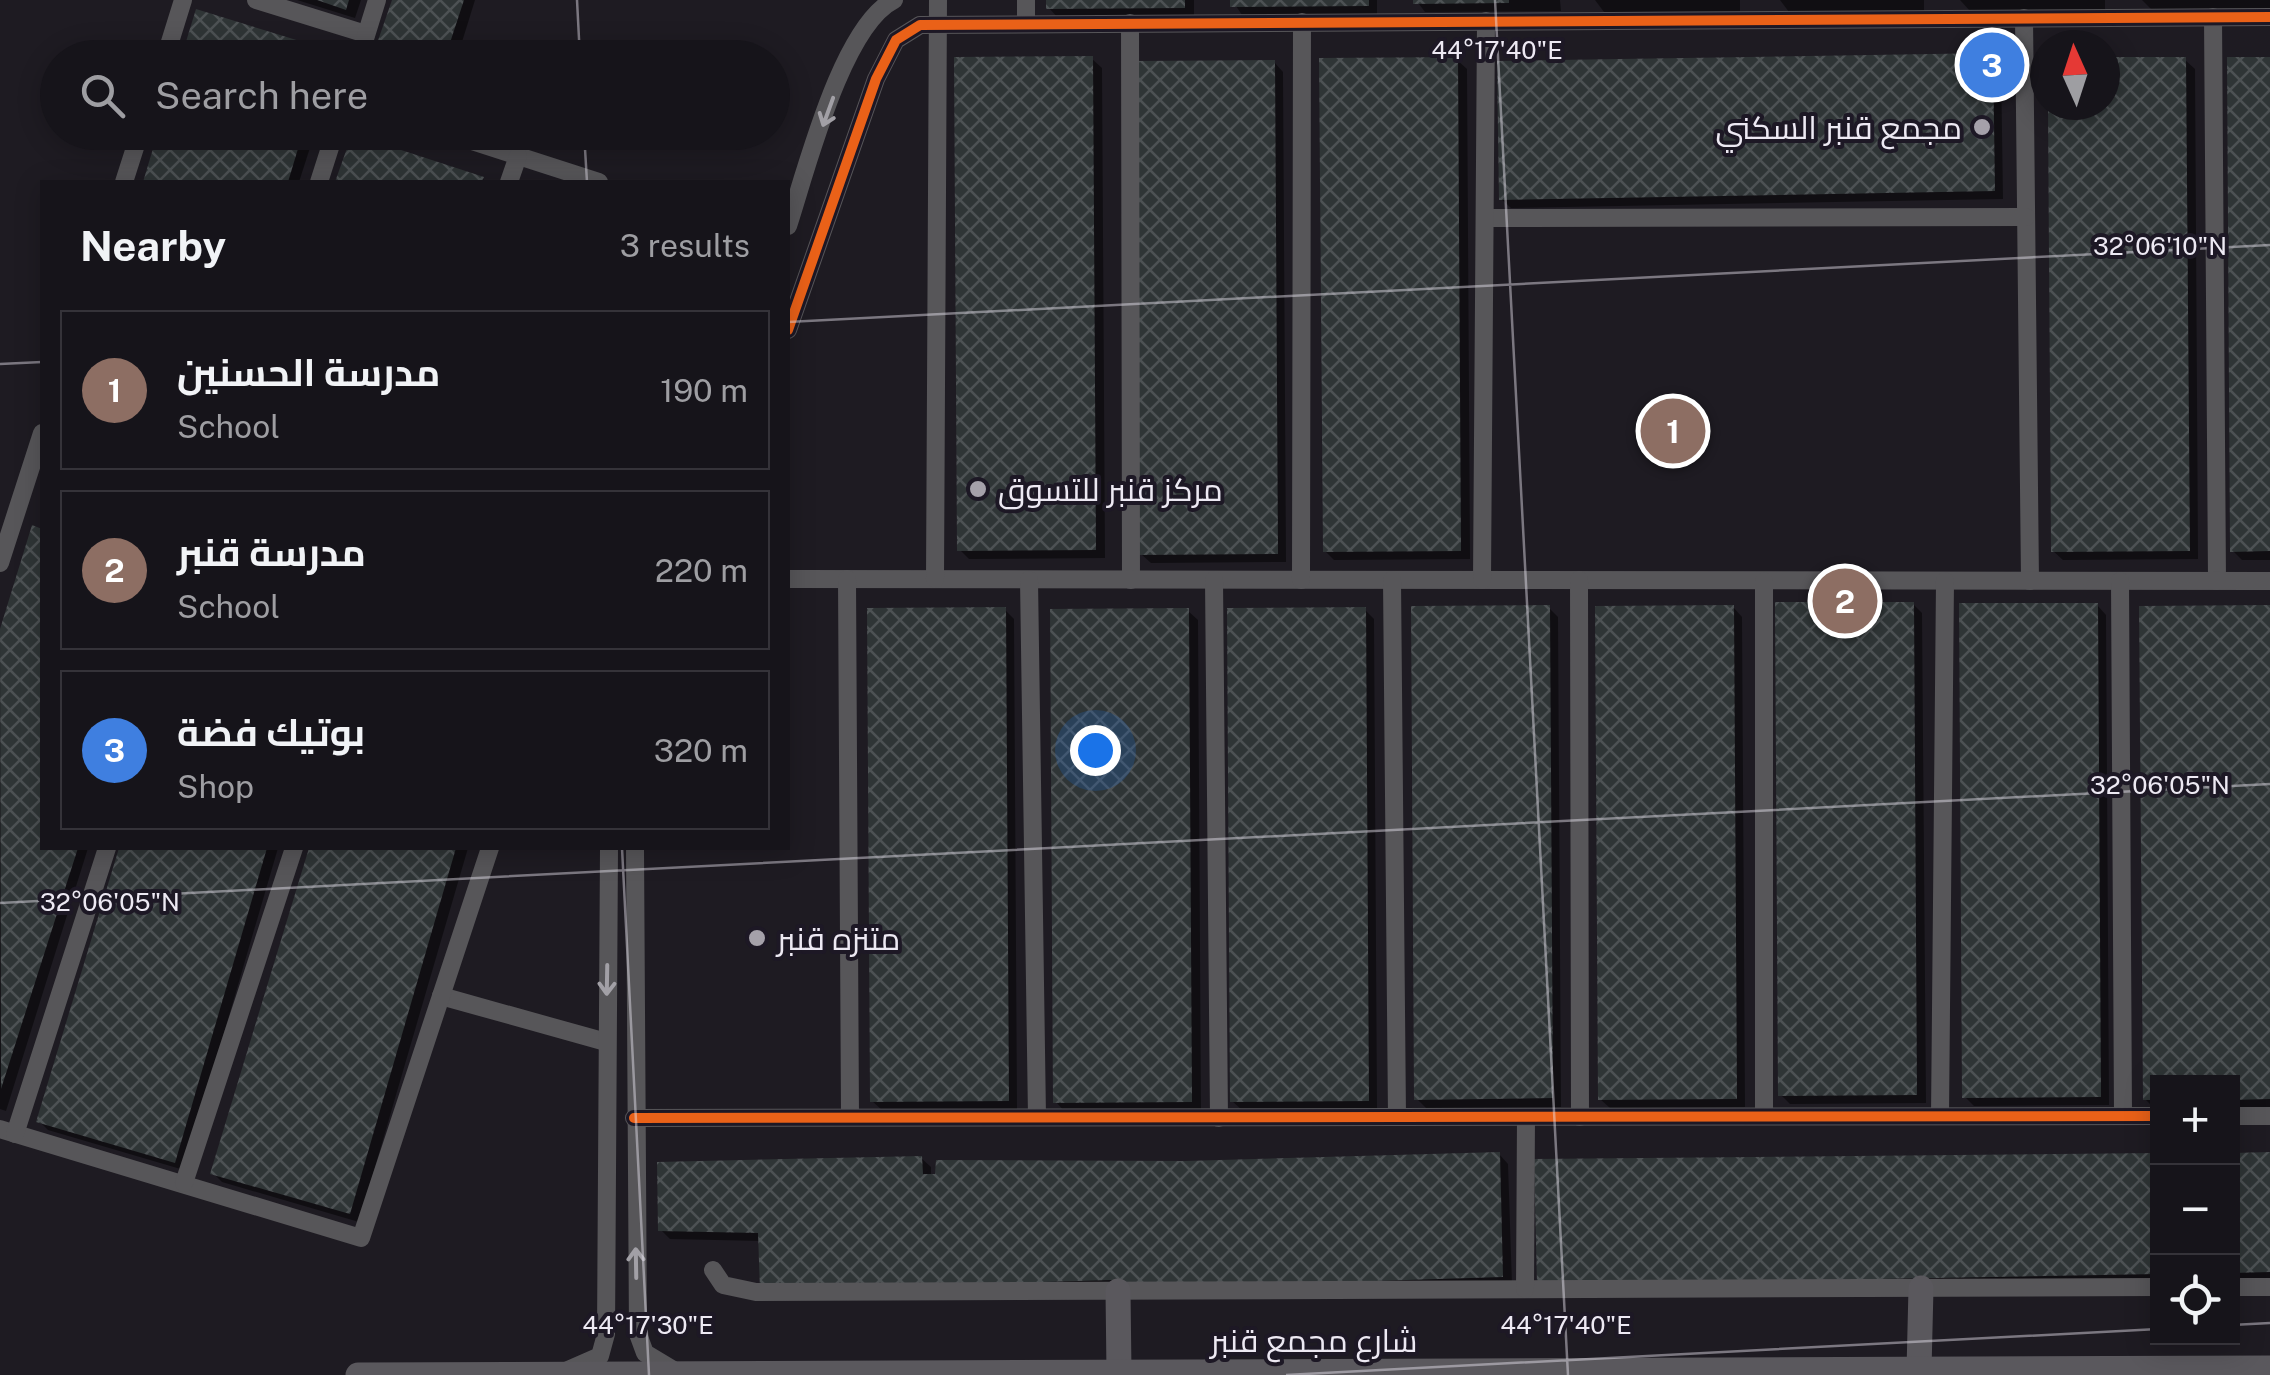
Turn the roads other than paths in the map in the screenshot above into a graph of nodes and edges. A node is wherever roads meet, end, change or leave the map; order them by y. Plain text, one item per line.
1 (183, 0) edge
2 (256, 0) edge
3 (377, 0) edge
4 (894, 0) edge
5 (938, 0) edge
6 (1026, 0) edge
7 (1211, 0) edge
8 (1390, 0) edge
9 (1577, 0) edge
10 (1758, 9) edge
11 (1940, 9) edge
12 (2122, 9) edge
13 (2214, 17) junction
14 (2270, 17) edge
15 (2024, 18) junction
16 (1577, 20) junction
17 (1390, 21) junction
18 (1486, 21) junction
19 (1130, 22) junction
20 (1211, 22) junction
21 (1302, 22) junction
22 (1026, 23) junction
23 (938, 24) junction
24 (366, 34) junction
25 (170, 40) edge
26 (364, 40) edge
27 (844, 69) junction
28 (876, 79) junction
29 (134, 150) edge
30 (329, 150) edge
31 (500, 150) edge
32 (518, 156) junction
33 (125, 180) edge
34 (320, 180) edge
35 (510, 180) edge
36 (593, 180) edge
37 (1485, 218) junction
38 (2026, 218) junction
39 (790, 220) edge
40 (790, 324) edge
41 (40, 439) edge
42 (24, 490) junction
43 (40, 495) edge
44 (0, 563) edge
45 (790, 580) edge
46 (847, 580) junction
47 (935, 580) junction
48 (1029, 580) junction
49 (1131, 580) junction
50 (1214, 580) junction
51 (1301, 580) junction
52 (1392, 580) junction
53 (1482, 580) junction
54 (1578, 580) junction
55 (1764, 581) junction
56 (1945, 581) junction
57 (2030, 581) junction
58 (2120, 581) junction
59 (2217, 581) junction
60 (2270, 581) edge
61 (106, 850) edge
62 (293, 850) edge
63 (489, 850) edge
64 (609, 850) edge
65 (635, 850) edge
66 (635, 942) junction
67 (607, 943) junction
68 (441, 996) junction
69 (606, 1042) junction
70 (1526, 1116) junction
71 (1580, 1116) junction
72 (1764, 1116) junction
73 (1940, 1116) junction
74 (2123, 1116) junction
75 (2150, 1116) edge
76 (2240, 1116) edge
77 (2270, 1116) edge
78 (850, 1117) junction
79 (1036, 1117) junction
80 (1398, 1117) junction
81 (634, 1118) junction
82 (1220, 1118) junction
83 (8, 1131) edge
84 (184, 1184) junction
85 (713, 1270) dead end
86 (2270, 1286) edge
87 (2150, 1287) edge
88 (2240, 1287) edge
89 (1921, 1288) junction
90 (1118, 1290) junction
91 (1525, 1290) junction
92 (2270, 1368) edge
93 (1920, 1370) junction
94 (560, 1372) junction
95 (1119, 1372) junction
96 (680, 1373) edge
97 (1474, 1374) edge
98 (358, 1375) edge

1 - 25 street
2 - 24 street
3 - 24 street
4 - 27 street
5 - 23 street
6 - 22 street
7 - 20 street
8 - 17 street
9 - 16 street
10 - 11 street
10 - 16 street
11 - 15 street
12 - 13 street
12 - 15 street
13 - 14 street
13 - 59 street
15 - 38 street
16 - 18 street
17 - 18 street
17 - 21 street
18 - 37 street
19 - 20 street
19 - 22 street
19 - 49 street
20 - 21 street
21 - 51 street
22 - 23 street
23 - 28 street
23 - 47 street
24 - 26 street
27 - 28 street
27 -> 39 street
28 - 40 street
29 - 33 street
30 - 34 street
31 - 32 street
32 - 35 street
32 - 36 street
37 - 38 street
37 - 53 street
38 - 57 street
41 - 42 street
42 - 43 street
42 - 44 street
45 - 46 street
46 - 47 street
46 - 78 street
47 - 48 street
48 - 49 street
48 - 79 street
49 - 50 street
50 - 51 street
50 - 82 street
51 - 52 street
52 - 53 street
52 - 80 street
53 - 54 street
54 - 55 street
54 - 71 street
55 - 56 street
55 - 72 street
56 - 57 street
56 - 73 street
57 - 58 street
58 - 59 street
58 - 74 street
59 - 60 street
61 - 83 street
62 - 84 street
63 - 68 street
64 - 67 street
65 - 66 street
66 - 67 street
66 - 81 street
67 -> 69 street
68 - 69 street
68 - 84 street
69 - 94 street
70 - 71 street
70 - 80 street
70 - 91 street
71 - 72 street
72 - 73 street
73 - 74 street
74 - 75 street
76 - 77 street
78 - 79 street
78 - 81 street
79 - 82 street
80 - 82 street
96 -> 81 street
83 - 84 street
85 - 90 street
86 - 88 street
87 - 89 street
89 - 91 street
89 - 93 main road
90 - 91 street
90 - 95 main road
92 - 93 main road, شارع مجمع قنبر
93 - 97 main road, شارع مجمع قنبر
94 - 96 main road, شارع مجمع قنبر
94 - 98 main road, شارع مجمع قنبر
95 - 96 main road, شارع مجمع قنبر
95 - 97 main road, شارع مجمع قنبر

